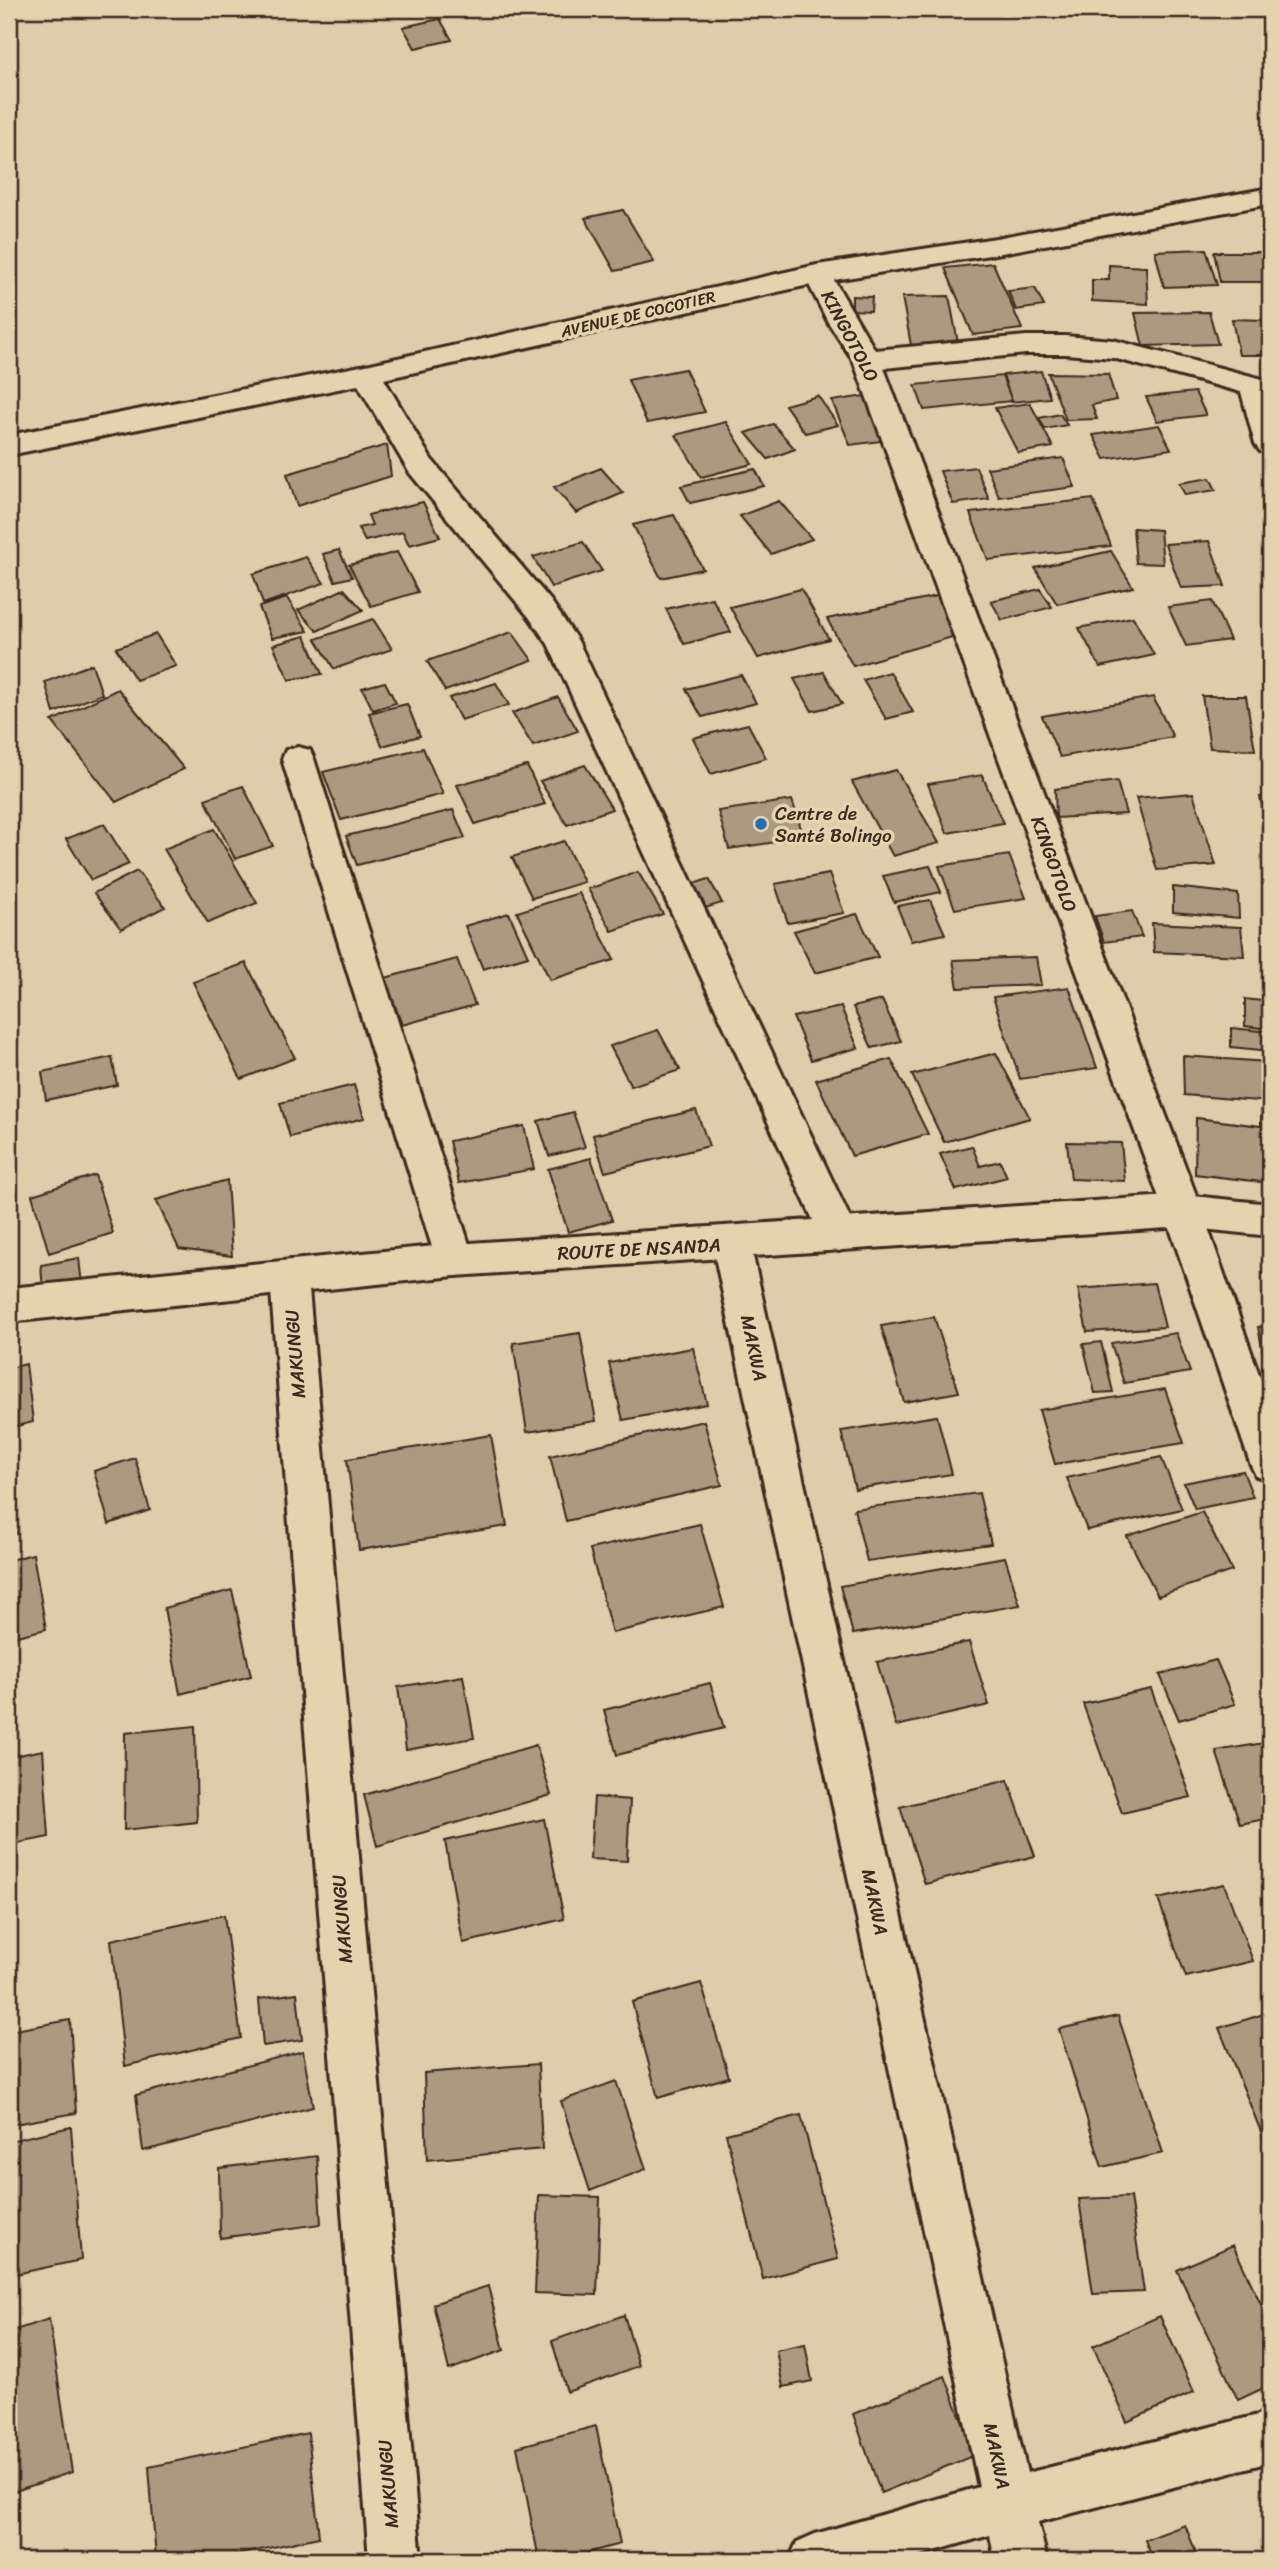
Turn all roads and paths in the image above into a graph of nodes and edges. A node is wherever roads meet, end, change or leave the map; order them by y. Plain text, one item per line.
1 (1270, 195) edge
2 (817, 274) junction
3 (867, 360) junction
4 (366, 374) junction
5 (1262, 388) edge
6 (1270, 444) edge
7 (9, 445) edge
8 (298, 759) dead end
9 (1183, 1211) junction
10 (1270, 1220) edge
11 (839, 1235) junction
12 (731, 1243) junction
13 (455, 1260) junction
14 (289, 1278) junction
15 (9, 1305) edge
16 (1270, 1463) edge
17 (1270, 2437) edge
18 (1008, 2504) junction
19 (394, 2560) edge
20 (815, 2560) edge
21 (1021, 2560) edge

1 - 2 street, AVENUE DE COCOTIER
2 - 3 street, KINGOTOLO
2 - 4 street, AVENUE DE COCOTIER
3 - 5 street
3 - 9 street, KINGOTOLO
4 - 7 street, AVENUE DE COCOTIER
4 - 11 street
5 - 6 street
8 - 13 street
9 - 10 street, ROUTE DE NSANDA
9 - 11 street, ROUTE DE NSANDA
9 - 16 street, KINGOTOLO
11 - 12 street, ROUTE DE NSANDA
12 - 13 street, ROUTE DE NSANDA
12 - 18 street, MAKWA
13 - 14 street, ROUTE DE NSANDA
14 - 15 street, ROUTE DE NSANDA
14 - 19 street, MAKUNGU
17 - 18 street
18 - 20 street
18 - 21 street, MAKWA

